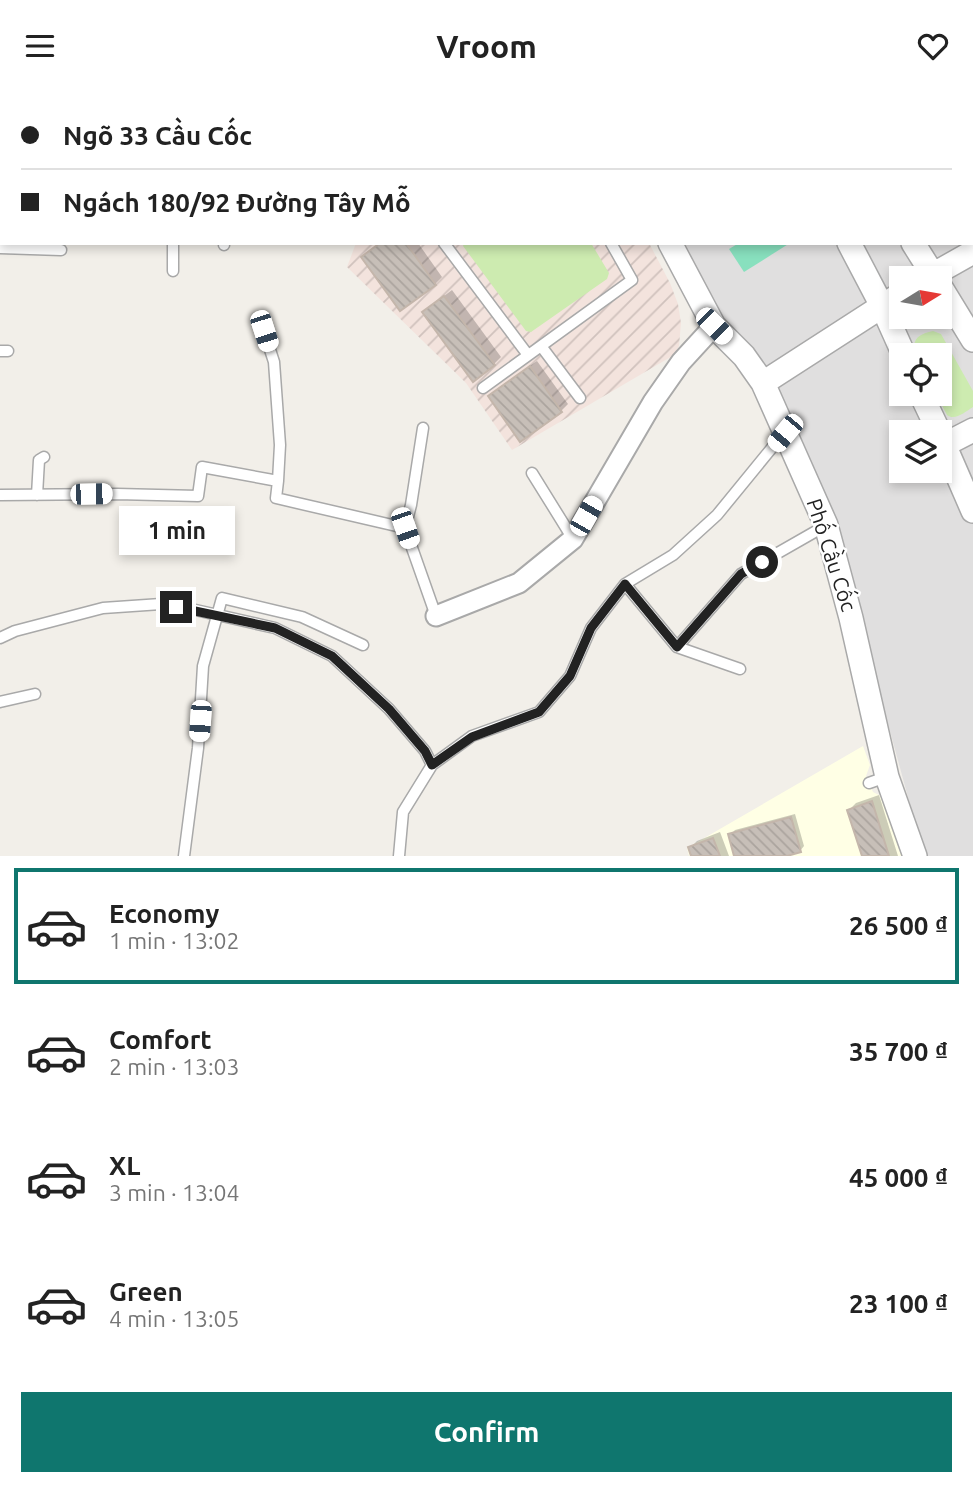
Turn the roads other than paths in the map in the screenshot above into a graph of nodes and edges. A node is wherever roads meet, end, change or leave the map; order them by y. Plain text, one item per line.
1 (173, 245) edge
2 (446, 245) edge
3 (612, 245) edge
4 (671, 245) edge
5 (850, 245) edge
6 (914, 245) edge
7 (0, 248) edge
8 (61, 250) dead end
9 (973, 252) edge
10 (926, 266) edge
11 (952, 267) edge
12 (173, 271) dead end
13 (889, 297) edge
14 (889, 301) edge
15 (952, 307) edge
16 (714, 326) junction
17 (264, 331) dead end
18 (973, 340) edge
19 (541, 346) junction
20 (528, 355) junction
21 (763, 383) junction
22 (483, 388) dead end
23 (580, 398) dead end
24 (423, 428) dead end
25 (973, 430) edge
26 (785, 433) junction
27 (952, 435) edge
28 (44, 457) dead end
29 (952, 461) edge
30 (532, 473) dead end
31 (278, 481) junction
32 (0, 495) edge
33 (37, 495) junction
34 (970, 501) edge
35 (826, 525) junction
36 (405, 528) junction
37 (573, 538) junction
38 (625, 584) junction
39 (216, 614) junction
40 (436, 616) joint
41 (0, 638) edge
42 (363, 645) dead end
43 (677, 647) junction
44 (740, 669) dead end
45 (35, 694) dead end
46 (0, 702) edge
47 (432, 765) junction
48 (184, 856) edge
49 (399, 856) edge
50 (915, 856) edge

1 - 12 lane
2 - 20 lane
3 - 19 lane
4 - 16 street, Phố Cầu Cốc
5 - 13 street
6 - 10 street
7 - 8 lane
9 - 11 street
14 - 21 street
15 - 18 street
16 - 21 street, Phố Cầu Cốc
16 - 37 street
17 - 31 lane
19 - 20 lane
19 - 23 lane
20 - 22 lane
21 - 26 street, Phố Cầu Cốc
24 - 36 lane
25 - 27 street
26 - 35 street, Phố Cầu Cốc
26 - 38 lane
28 - 33 lane
29 - 34 street
30 - 37 lane
31 - 33 lane
31 - 36 lane
32 - 33 lane
35 - 43 lane
35 - 50 street, Phố Cầu Cốc
36 - 40 lane
37 - 40 street
38 - 43 lane
38 - 47 lane
39 - 41 lane
39 - 42 lane
39 - 47 lane
39 - 48 lane
43 - 44 lane
45 - 46 lane
47 - 49 lane

